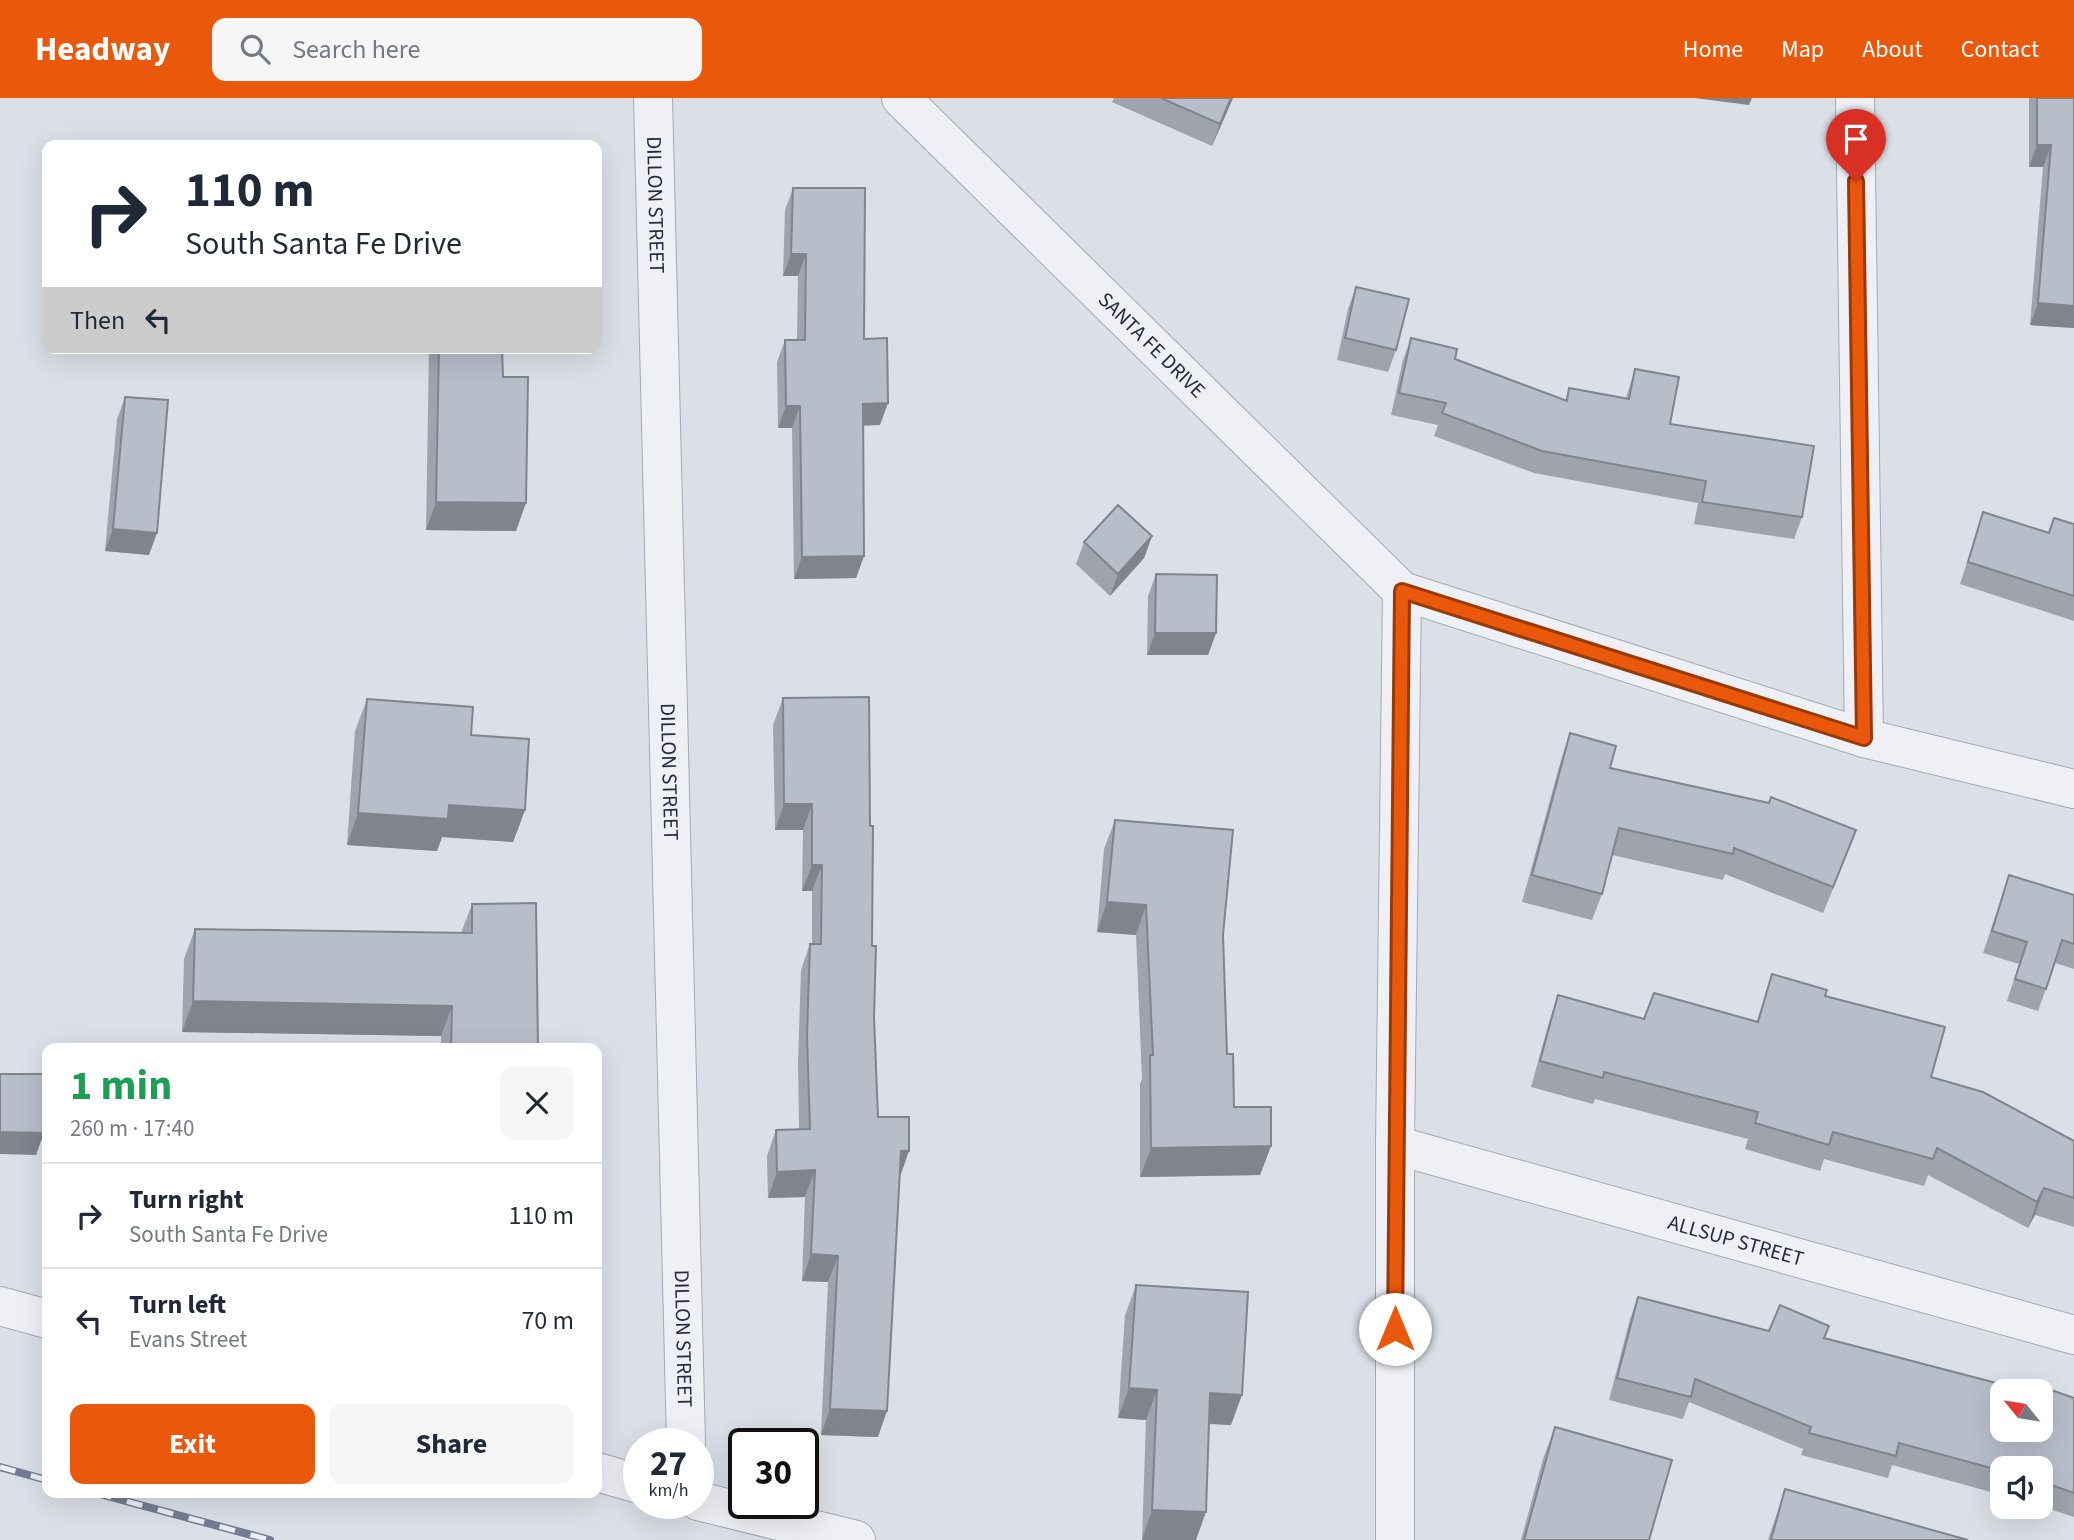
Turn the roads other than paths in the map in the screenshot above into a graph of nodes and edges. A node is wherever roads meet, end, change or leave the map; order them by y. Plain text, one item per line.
1 (653, 98) edge
2 (901, 98) edge
3 (1855, 98) edge
4 (1402, 591) junction
5 (1864, 738) junction
6 (2074, 789) edge
7 (1395, 1145) junction
8 (0, 1306) edge
9 (42, 1318) edge
10 (2074, 1335) edge
11 (686, 1428) edge
12 (602, 1473) edge
13 (623, 1479) edge
14 (714, 1505) edge
15 (856, 1540) edge
16 (1395, 1540) edge

1 - 11 street, DILLON STREET
2 - 4 street, SANTA FE DRIVE
3 - 5 street
4 - 5 street
4 - 7 street
5 - 6 street
7 - 10 street, ALLSUP STREET
7 - 16 street
8 - 9 street
12 - 13 street
14 - 15 street

